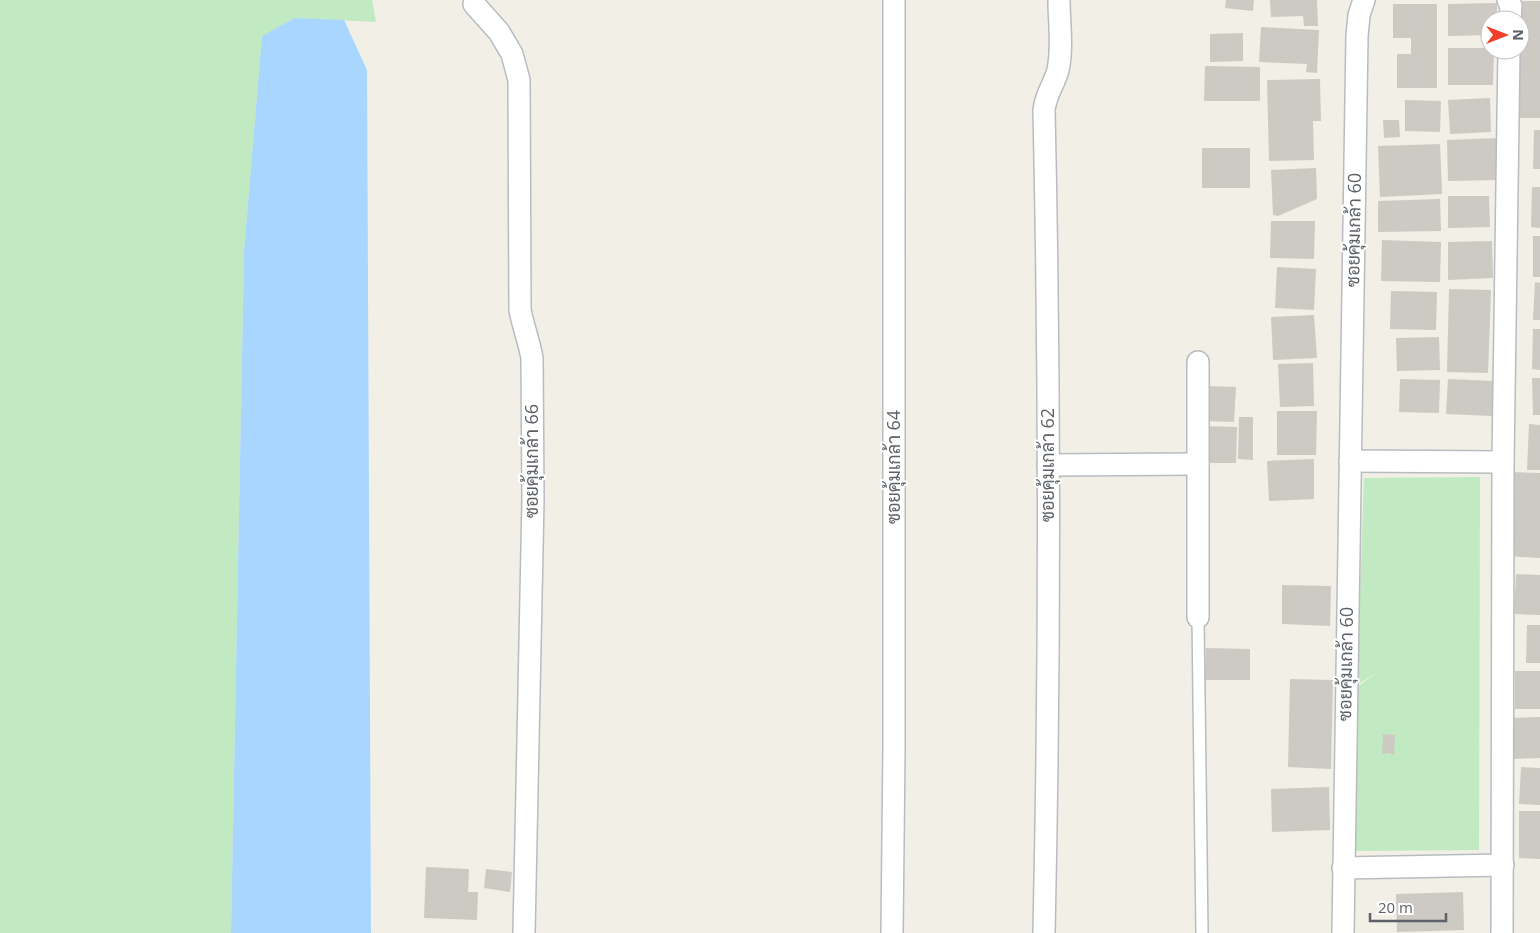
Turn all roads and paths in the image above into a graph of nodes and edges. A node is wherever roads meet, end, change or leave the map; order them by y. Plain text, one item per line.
1 (894, 0) edge
2 (1059, 0) edge
3 (1364, 0) edge
4 (474, 4) dead end
5 (1510, 60) edge
6 (1198, 362) dead end
7 (1350, 461) junction
8 (1503, 462) junction
9 (1198, 464) junction
10 (1048, 465) junction
11 (1198, 617) joint
12 (1503, 865) junction
13 (1343, 868) junction
14 (524, 933) edge
15 (892, 933) edge
16 (1044, 933) edge
17 (1202, 933) edge
18 (1343, 933) edge
19 (1502, 933) edge

1 - 15 street, ซอยคุ้มเกล้า 64
2 - 10 street, ซอยคุ้มเกล้า 62
3 - 7 street, ซอยคุ้มเกล้า 60
4 - 14 street, ซอยคุ้มเกล้า 66
5 - 8 street
6 - 9 street
7 - 8 street
7 - 13 street, ซอยคุ้มเกล้า 60
8 - 12 street
9 - 10 street
9 - 11 street
10 - 16 street, ซอยคุ้มเกล้า 62
11 - 17 lane
12 - 13 street
12 - 19 street
13 - 18 street, ซอยคุ้มเกล้า 60

